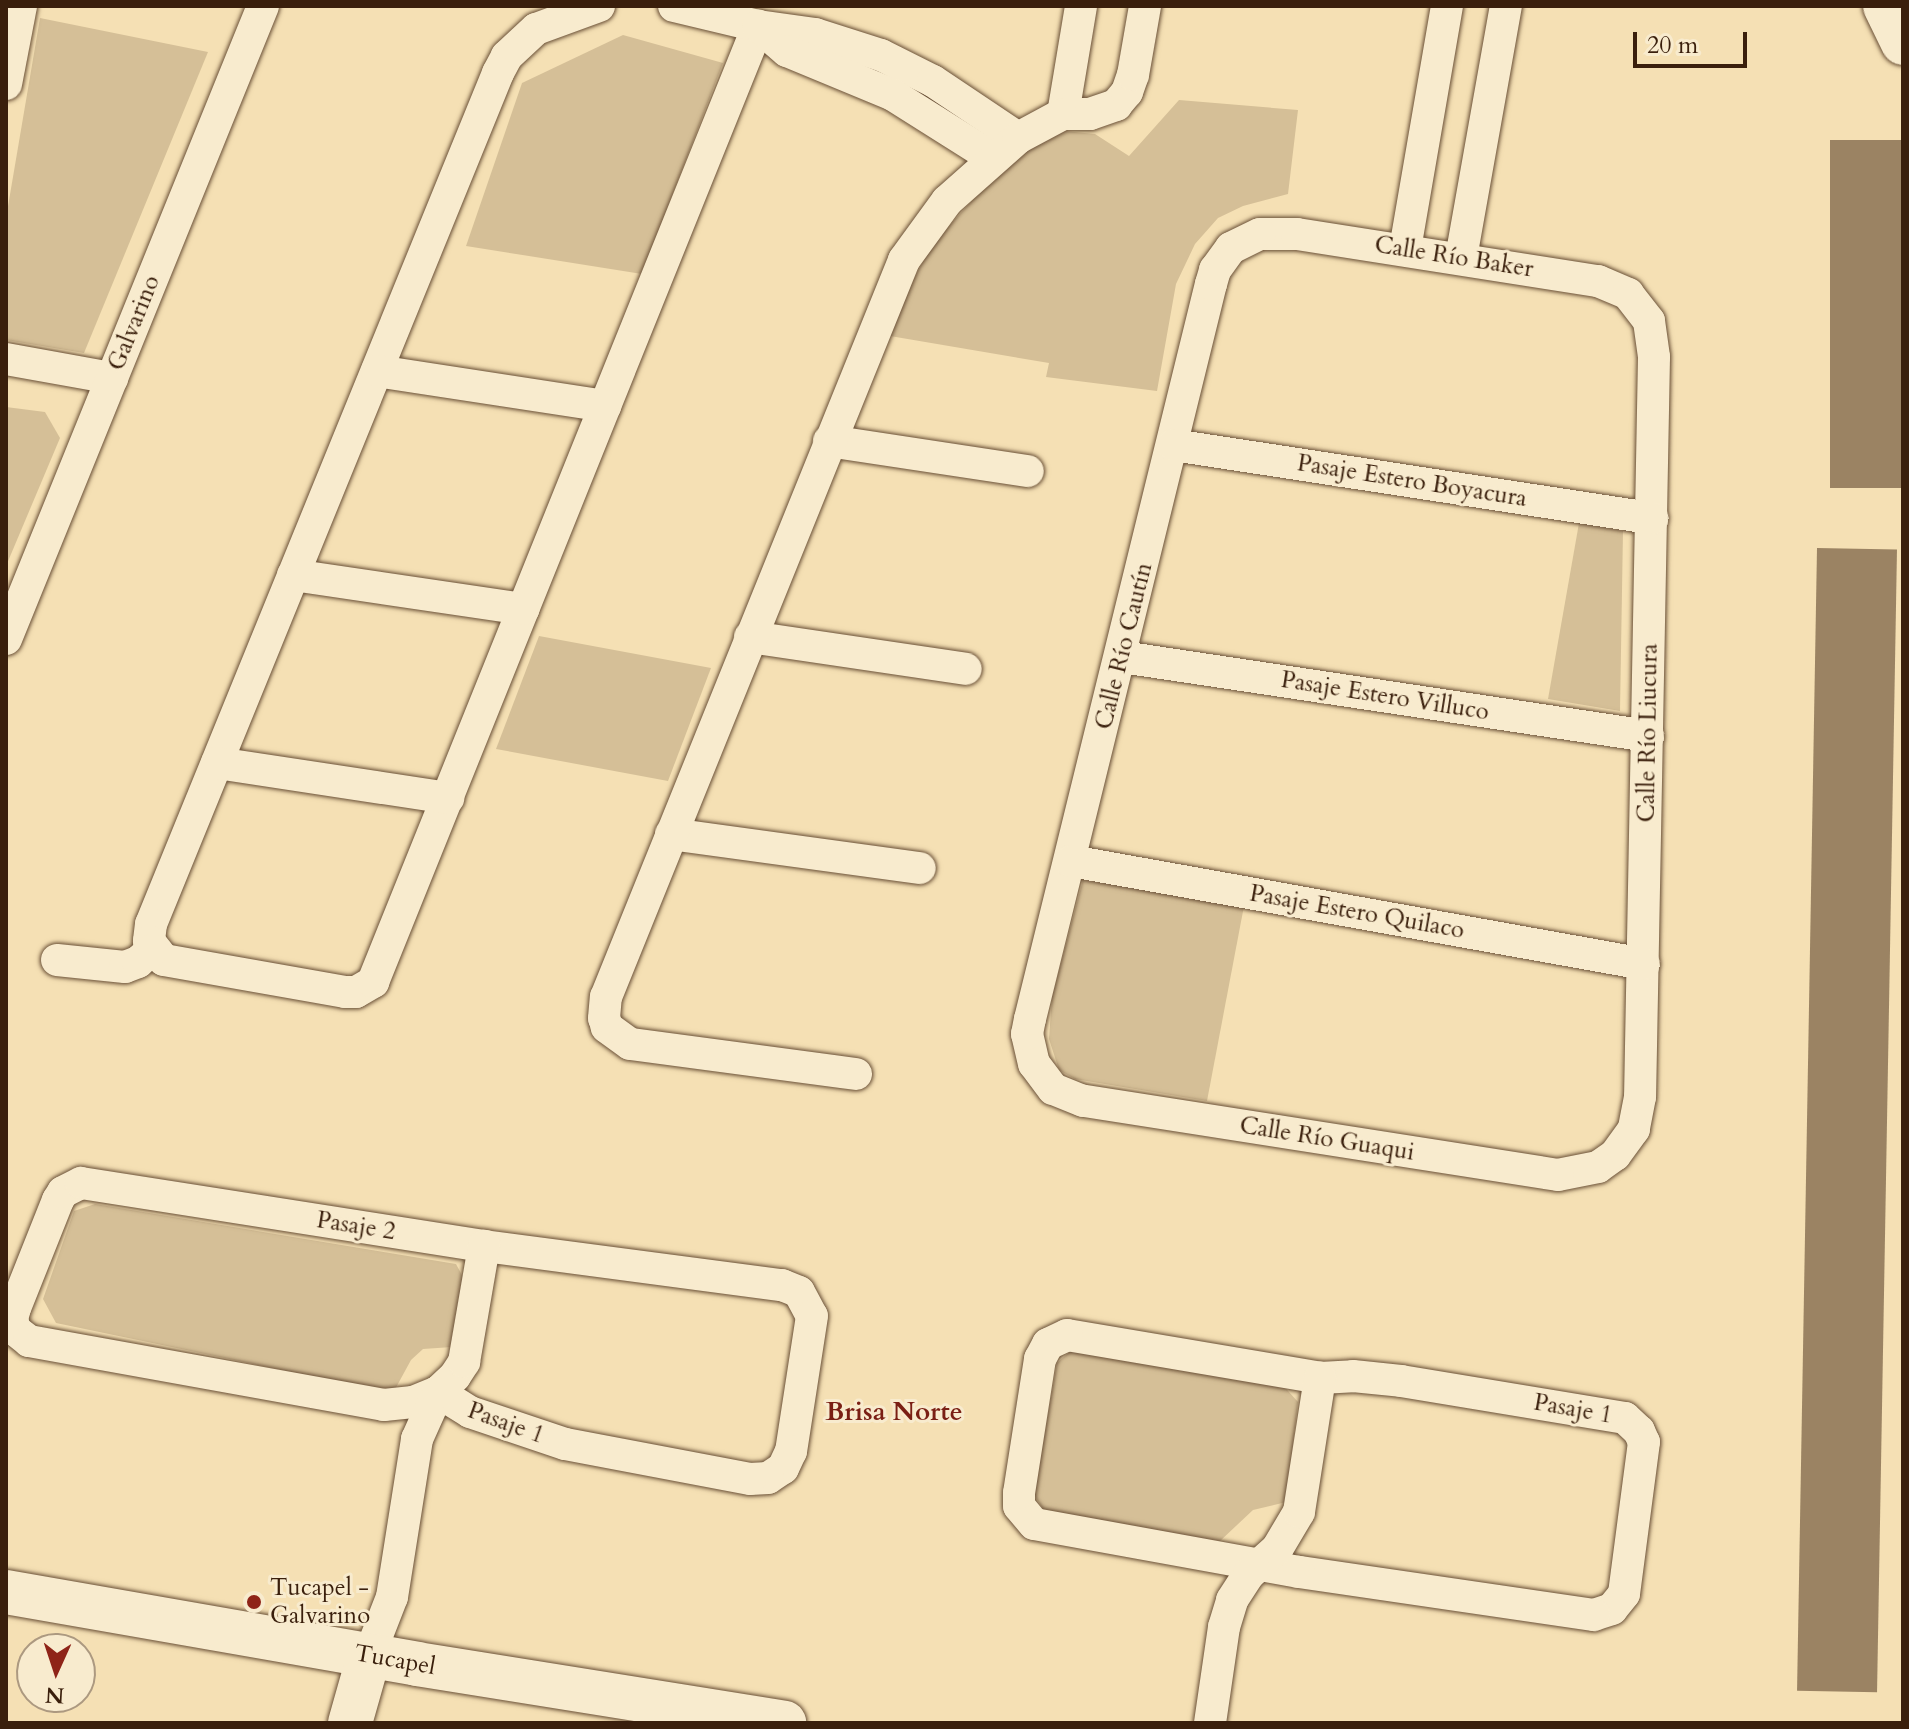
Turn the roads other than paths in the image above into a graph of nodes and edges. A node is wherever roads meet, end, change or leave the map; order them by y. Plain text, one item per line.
1 (21, 6) edge
2 (263, 6) edge
3 (599, 6) edge
4 (674, 6) edge
5 (1081, 6) edge
6 (1145, 6) edge
7 (1447, 6) edge
8 (1506, 6) edge
9 (758, 26) junction
10 (6, 84) edge
11 (1063, 114) junction
12 (1018, 138) junction
13 (993, 158) junction
14 (1260, 234) joint
15 (1405, 249) junction
16 (1461, 258) junction
17 (1639, 306) joint
18 (6, 359) edge
19 (377, 371) junction
20 (112, 378) junction
21 (605, 406) junction
22 (829, 441) junction
23 (1173, 445) junction
24 (1028, 471) dead end
25 (1652, 518) junction
26 (293, 575) junction
27 (524, 609) junction
28 (750, 637) junction
29 (6, 639) edge
30 (1122, 657) junction
31 (966, 669) dead end
32 (1648, 736) junction
33 (217, 763) junction
34 (448, 798) junction
35 (671, 834) junction
36 (1071, 861) junction
37 (920, 868) dead end
38 (152, 950) junction
39 (57, 960) dead end
40 (1644, 964) junction
41 (856, 1074) dead end
42 (1041, 1078) joint
43 (1615, 1155) joint
44 (484, 1246) junction
45 (806, 1299) joint
46 (10, 1332) edge
47 (1320, 1378) junction
48 (438, 1392) junction
49 (1261, 1564) junction
50 (6, 1592) edge
51 (369, 1656) junction
52 (628, 1711) edge
53 (350, 1723) edge
54 (784, 1723) edge
55 (1210, 1723) edge

1 - 10 street
2 - 20 street, Galvarino
3 - 19 street
4 - 9 street
5 - 11 street
6 - 11 street
7 - 15 street
8 - 16 street
9 - 12 street
9 - 13 street
9 - 21 street
11 - 12 street
12 - 13 street
13 - 22 street
14 - 15 street, Calle Río Baker
14 - 23 street, Calle Río Cautín
15 - 16 street, Calle Río Baker
16 - 17 street, Calle Río Baker
17 - 25 street, Calle Río Liucura
18 - 20 street
19 - 21 street
19 - 26 street
20 - 29 street, Galvarino
21 - 27 street
22 - 24 street
22 - 28 street
23 - 25 street, Pasaje Estero Boyacura
23 - 30 street, Calle Río Cautín
25 - 32 street, Calle Río Liucura
26 - 27 street
26 - 33 street
27 - 34 street
28 - 31 street
28 - 35 street
30 - 32 street, Pasaje Estero Villuco
30 - 36 street, Calle Río Cautín
32 - 40 street, Calle Río Liucura
33 - 34 street
33 - 38 street
34 - 38 street
35 - 37 street
35 - 41 street
36 - 40 street, Pasaje Estero Quilaco
36 - 42 street, Calle Río Cautín
38 - 39 street
40 - 43 street, Calle Río Liucura
42 - 43 street, Calle Río Guaqui
44 - 45 street, Pasaje 2
44 - 46 street, Pasaje 2
44 - 48 street
45 - 48 street, Pasaje 1
46 - 48 street, Pasaje 1
47 - 49 street
47 - 49 street, Pasaje 1
47 - 49 street, Pasaje 1
48 - 51 street
49 - 55 street
50 - 51 main road, Tucapel
51 - 52 main road, Tucapel
51 - 53 main road
52 - 54 main road, Tucapel

